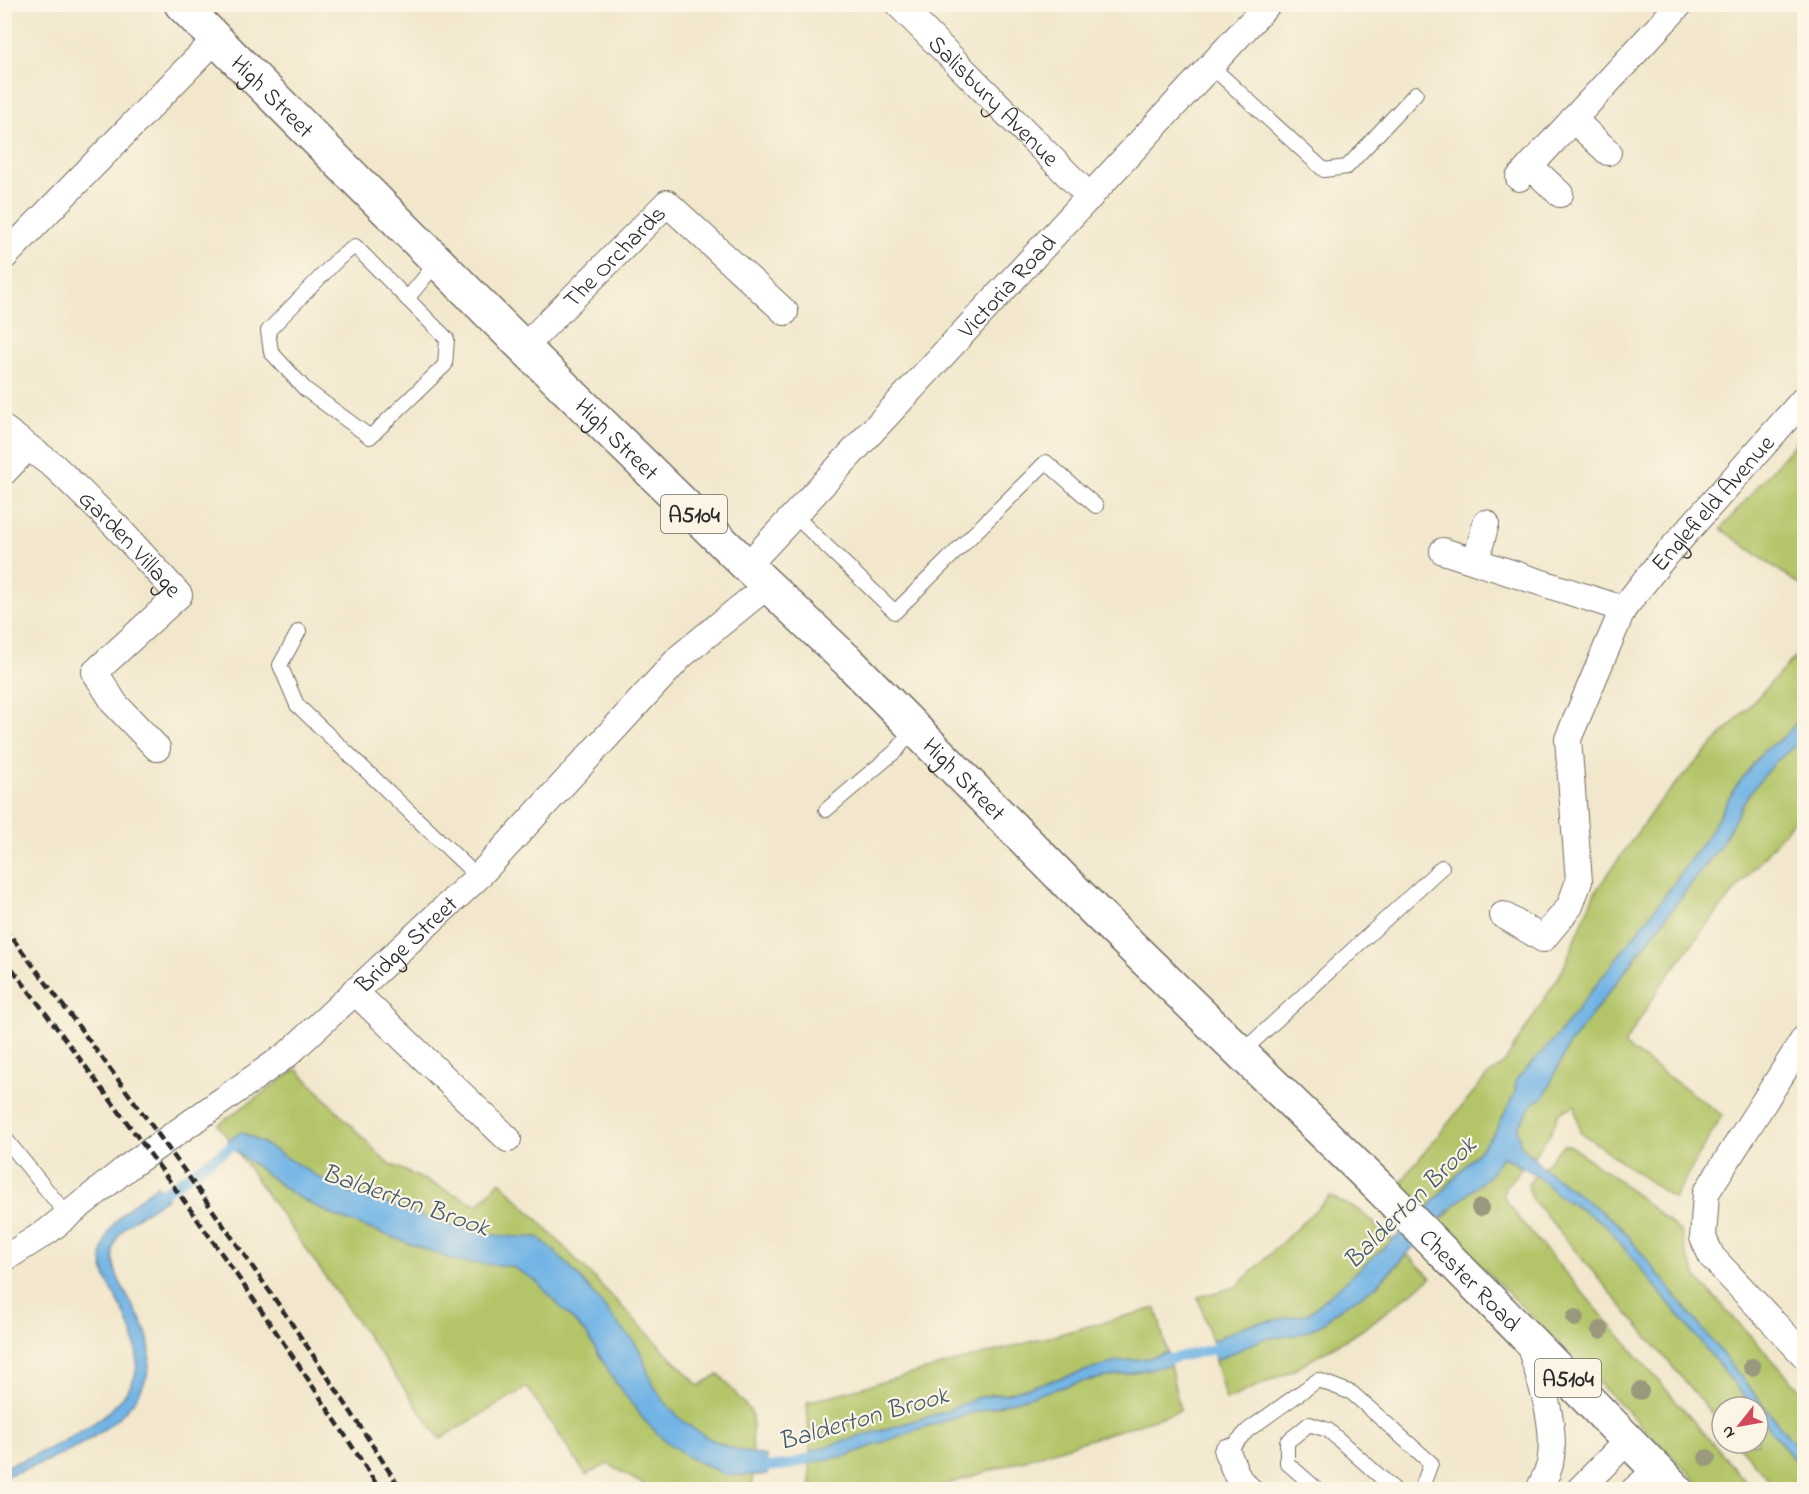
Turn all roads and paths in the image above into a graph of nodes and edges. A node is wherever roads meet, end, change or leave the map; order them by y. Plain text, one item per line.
1 (181, 4) edge
2 (898, 4) edge
3 (1268, 4) edge
4 (1680, 4) edge
5 (215, 40) junction
6 (1212, 67) junction
7 (1416, 93) dead end
8 (1574, 119) junction
9 (1608, 152) dead end
10 (1560, 194) dead end
11 (1090, 196) junction
12 (4, 257) edge
13 (438, 261) junction
14 (407, 299) junction
15 (785, 312) dead end
16 (524, 347) junction
17 (1804, 399) edge
18 (4, 429) edge
19 (28, 447) junction
20 (4, 472) edge
21 (1096, 506) dead end
22 (794, 515) junction
23 (1486, 523) dead end
24 (1443, 551) dead end
25 (1476, 561) junction
26 (757, 575) junction
27 (1623, 609) junction
28 (299, 631) dead end
29 (914, 728) junction
30 (157, 748) dead end
31 (826, 810) dead end
32 (1442, 867) dead end
33 (478, 877) junction
34 (1503, 915) dead end
35 (354, 992) junction
36 (1210, 1023) joint
37 (1804, 1039) edge
38 (1240, 1053) junction
39 (4, 1137) edge
40 (508, 1139) dead end
41 (67, 1215) junction
42 (4, 1259) edge
43 (1527, 1336) junction
44 (1804, 1355) edge
45 (1628, 1440) junction
46 (1227, 1452) joint
47 (1656, 1483) edge
48 (1249, 1490) edge
49 (1318, 1490) edge
50 (1395, 1490) edge
51 (1421, 1490) edge
52 (1539, 1490) edge
53 (1579, 1490) edge

1 - 5 main road, High Street / A5104
2 - 11 street, Salisbury Avenue
3 - 6 street, Victoria Road
4 - 8 street
5 - 12 street
5 - 13 main road, High Street / A5104
6 - 7 lane
6 - 11 street, Victoria Road
8 - 9 street
8 - 10 street
11 - 22 street, Victoria Road
13 - 14 lane
13 - 16 main road, High Street / A5104
14 - 14 lane
15 - 16 street, The Orchards
16 - 26 main road, High Street / A5104
17 - 27 street, Englefield Avenue
18 - 19 street, Garden Village
19 - 20 street
19 - 30 street, Garden Village
21 - 22 lane
22 - 26 street, Victoria Road
23 - 25 street
24 - 25 street
25 - 27 street
26 - 29 main road, High Street / A5104
26 - 33 street, Bridge Street
27 - 34 street, Englefield Avenue
28 - 33 lane
29 - 31 lane
29 - 36 main road, High Street / A5104
32 - 38 lane
33 - 35 street, Bridge Street
35 - 40 street
35 - 41 street, Bridge Street
36 - 38 main road, Chester Road / A5104
37 - 44 street
38 - 43 main road, Chester Road / A5104
39 - 41 lane
41 - 42 street, Bridge Street
43 - 45 main road, Chester Road / A5104
43 - 52 street
45 - 47 main road, Chester Road / A5104
45 - 53 street
46 - 48 street
46 - 51 lane
49 - 50 lane

